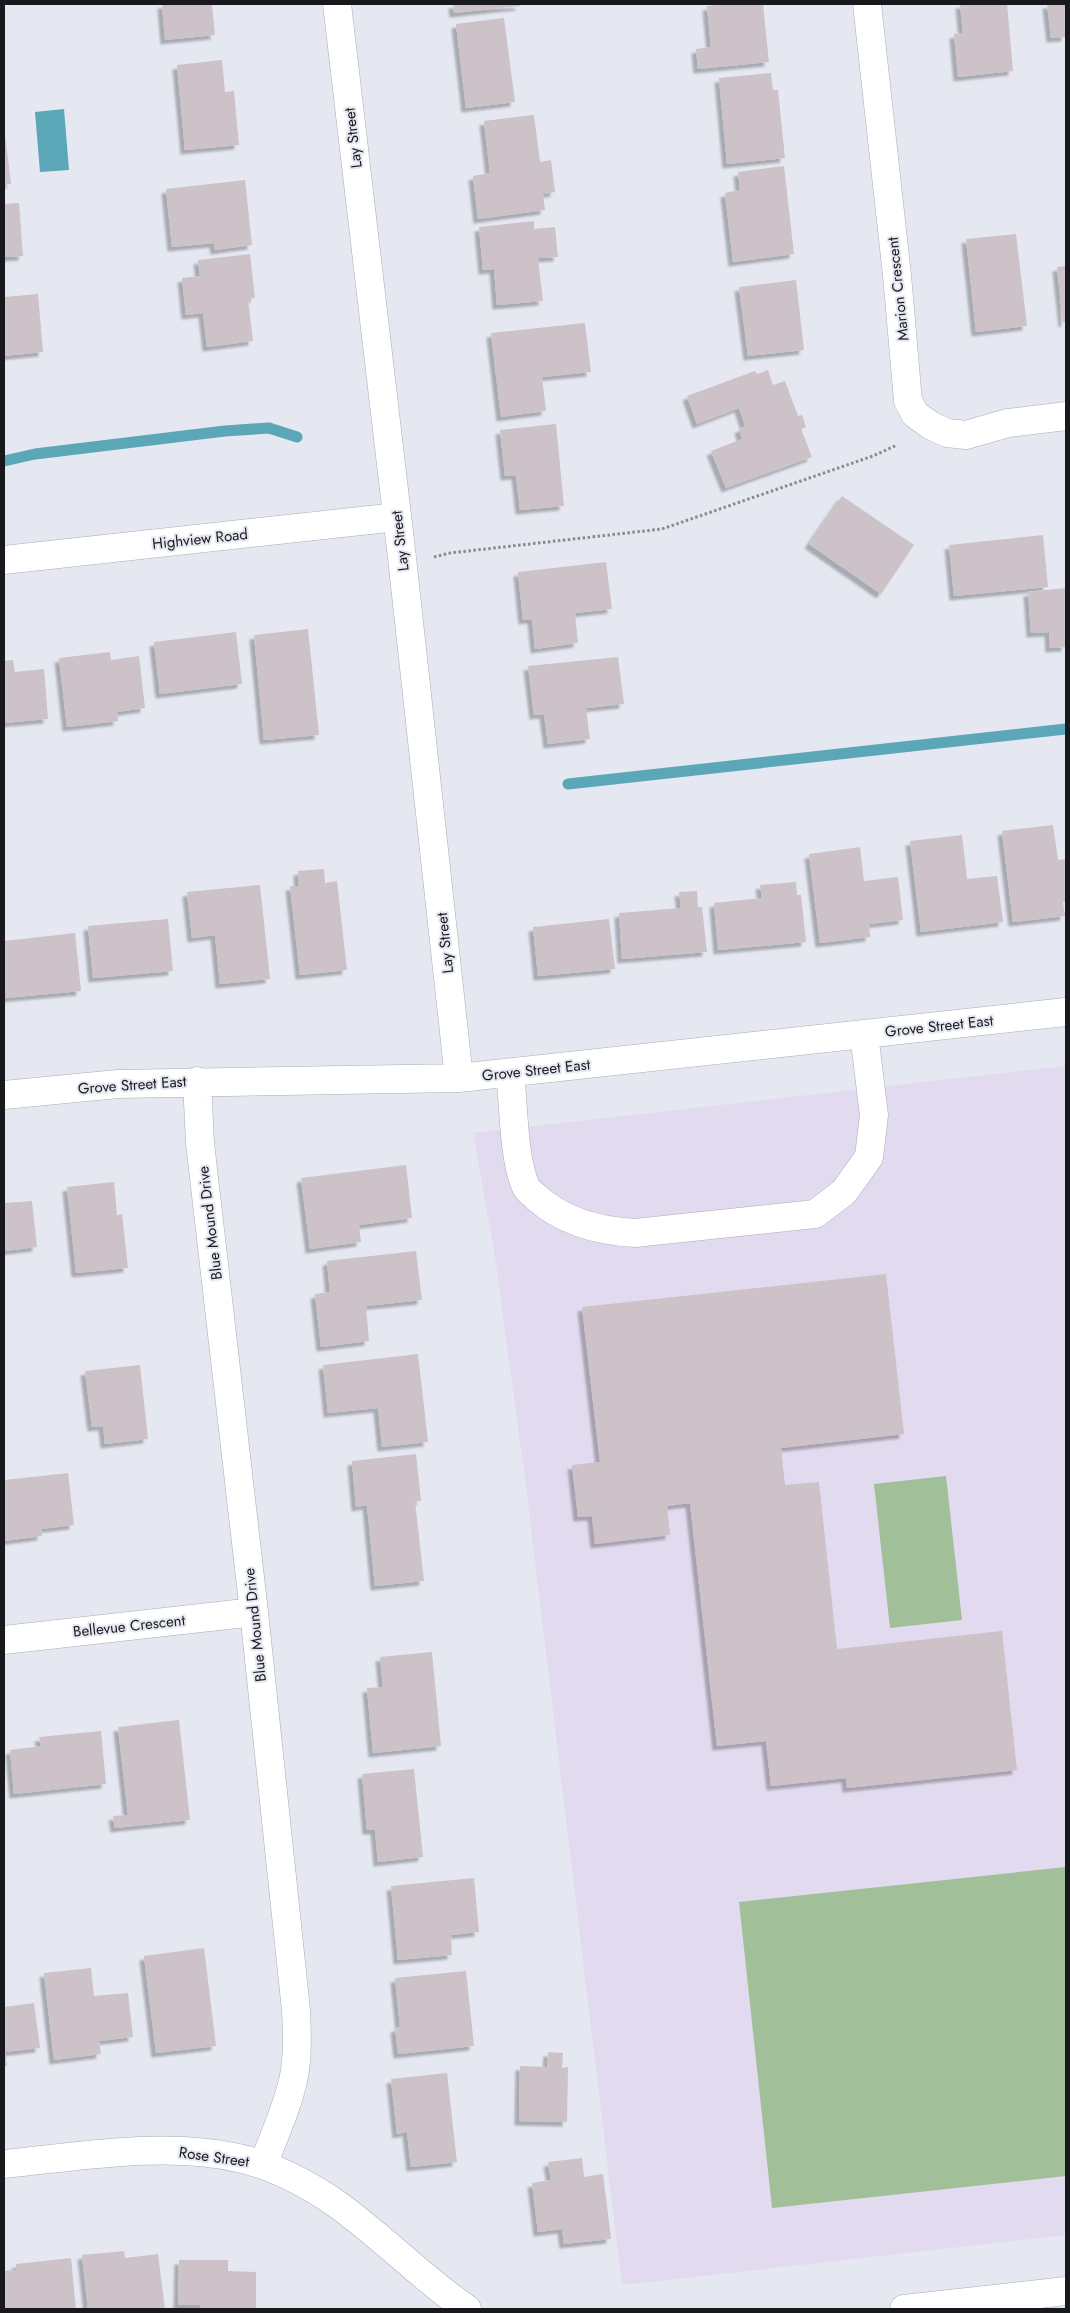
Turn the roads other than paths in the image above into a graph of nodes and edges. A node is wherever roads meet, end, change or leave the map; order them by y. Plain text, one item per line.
1 (337, 4) edge
2 (868, 4) edge
3 (1066, 416) edge
4 (397, 517) junction
5 (4, 560) edge
6 (1066, 1012) edge
7 (864, 1034) junction
8 (510, 1073) junction
9 (459, 1078) junction
10 (197, 1081) junction
11 (4, 1095) edge
12 (254, 1612) junction
13 (4, 1640) edge
14 (4, 2164) edge
15 (263, 2165) junction
16 (1066, 2291) edge
17 (467, 2309) edge
18 (904, 2309) edge

1 - 4 street, Lay Street
2 - 3 street, Marion Crescent
4 - 5 street, Highview Road
4 - 9 street, Lay Street
6 - 7 street, Grove Street East
7 - 8 street, Grove Street East
7 - 8 street
8 - 9 street, Grove Street East
9 - 10 street, Grove Street East
10 - 11 street, Grove Street East
10 - 12 street, Blue Mound Drive
12 - 13 street, Bellevue Crescent
12 - 15 street, Blue Mound Drive
14 - 15 street, Rose Street
15 - 17 street, Rose Street
16 - 18 street

